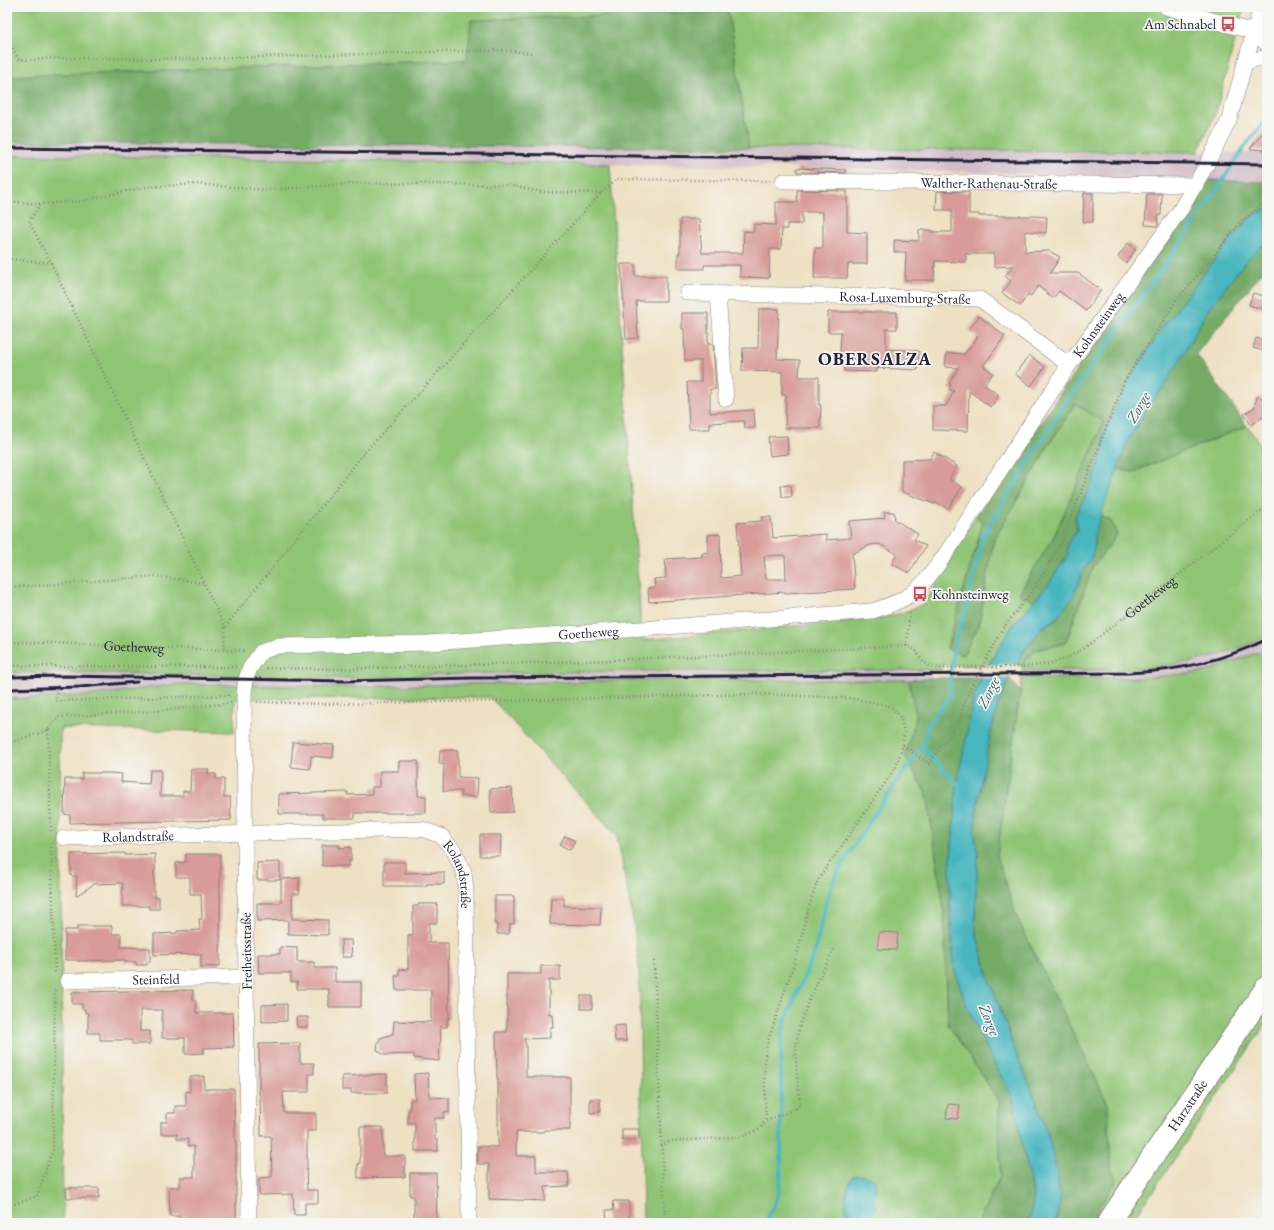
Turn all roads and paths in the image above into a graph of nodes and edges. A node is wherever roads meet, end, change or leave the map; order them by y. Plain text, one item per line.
1 (1166, 7) edge
2 (1261, 7) edge
3 (7, 21) edge
4 (1254, 32) junction
5 (1267, 44) edge
6 (531, 53) dead end
7 (1267, 57) edge
8 (1245, 62) junction
9 (783, 181) joint
10 (1196, 185) junction
11 (601, 193) junction
12 (1267, 200) edge
13 (7, 201) edge
14 (40, 204) junction
15 (7, 260) edge
16 (51, 263) junction
17 (687, 293) dead end
18 (718, 294) junction
19 (1069, 365) junction
20 (726, 399) dead end
21 (1267, 506) edge
22 (204, 584) junction
23 (7, 586) edge
24 (912, 594) junction
25 (225, 627) junction
26 (7, 643) edge
27 (907, 646) junction
28 (224, 651) junction
29 (261, 652) junction
30 (7, 666) edge
31 (58, 686) dead end
32 (246, 686) junction
33 (48, 730) junction
34 (7, 742) edge
35 (903, 745) junction
36 (245, 833) junction
37 (64, 838) dead end
38 (834, 948) dead end
39 (654, 961) dead end
40 (246, 977) junction
41 (67, 981) dead end
42 (1267, 987) edge
43 (766, 1121) junction
44 (661, 1146) junction
45 (7, 1207) edge
46 (249, 1223) edge
47 (469, 1223) edge
48 (665, 1223) edge
49 (1108, 1223) edge

1 - 4 street
2 - 4 street, Kohnsteinweg
3 - 6 path
4 - 5 street
4 - 8 street, Kohnsteinweg
7 - 8 street
8 - 10 street, Kohnsteinweg
9 - 10 street, Walther-Rathenau-Straße
9 - 11 path
10 - 19 street, Kohnsteinweg
11 - 14 path
11 - 25 path
12 - 35 path
13 - 14 path
14 - 16 path
15 - 16 path
16 - 22 path
17 - 18 street, Rosa-Luxemburg-Straße
18 - 19 street, Rosa-Luxemburg-Straße
18 - 20 street
19 - 24 street, Kohnsteinweg
21 - 27 path, Goetheweg, bridge
22 - 23 path
22 - 25 path
24 - 27 path
24 - 29 street, Goetheweg
25 - 28 path
26 - 28 path, Goetheweg
27 - 32 path
28 - 29 path, Goetheweg
29 - 32 street
30 - 32 path
31 - 32 path
32 - 33 path
32 - 35 path
32 - 36 street, Freiheitsstraße
33 - 34 path
33 - 45 path
35 - 43 path
36 - 37 street, Rolandstraße
36 - 40 street, Freiheitsstraße
36 - 47 street, Rolandstraße
38 - 43 path
39 - 44 path
40 - 41 street, Steinfeld
40 - 46 street, Freiheitsstraße
42 - 49 main road, Harzstraße
43 - 44 path
44 - 48 path

